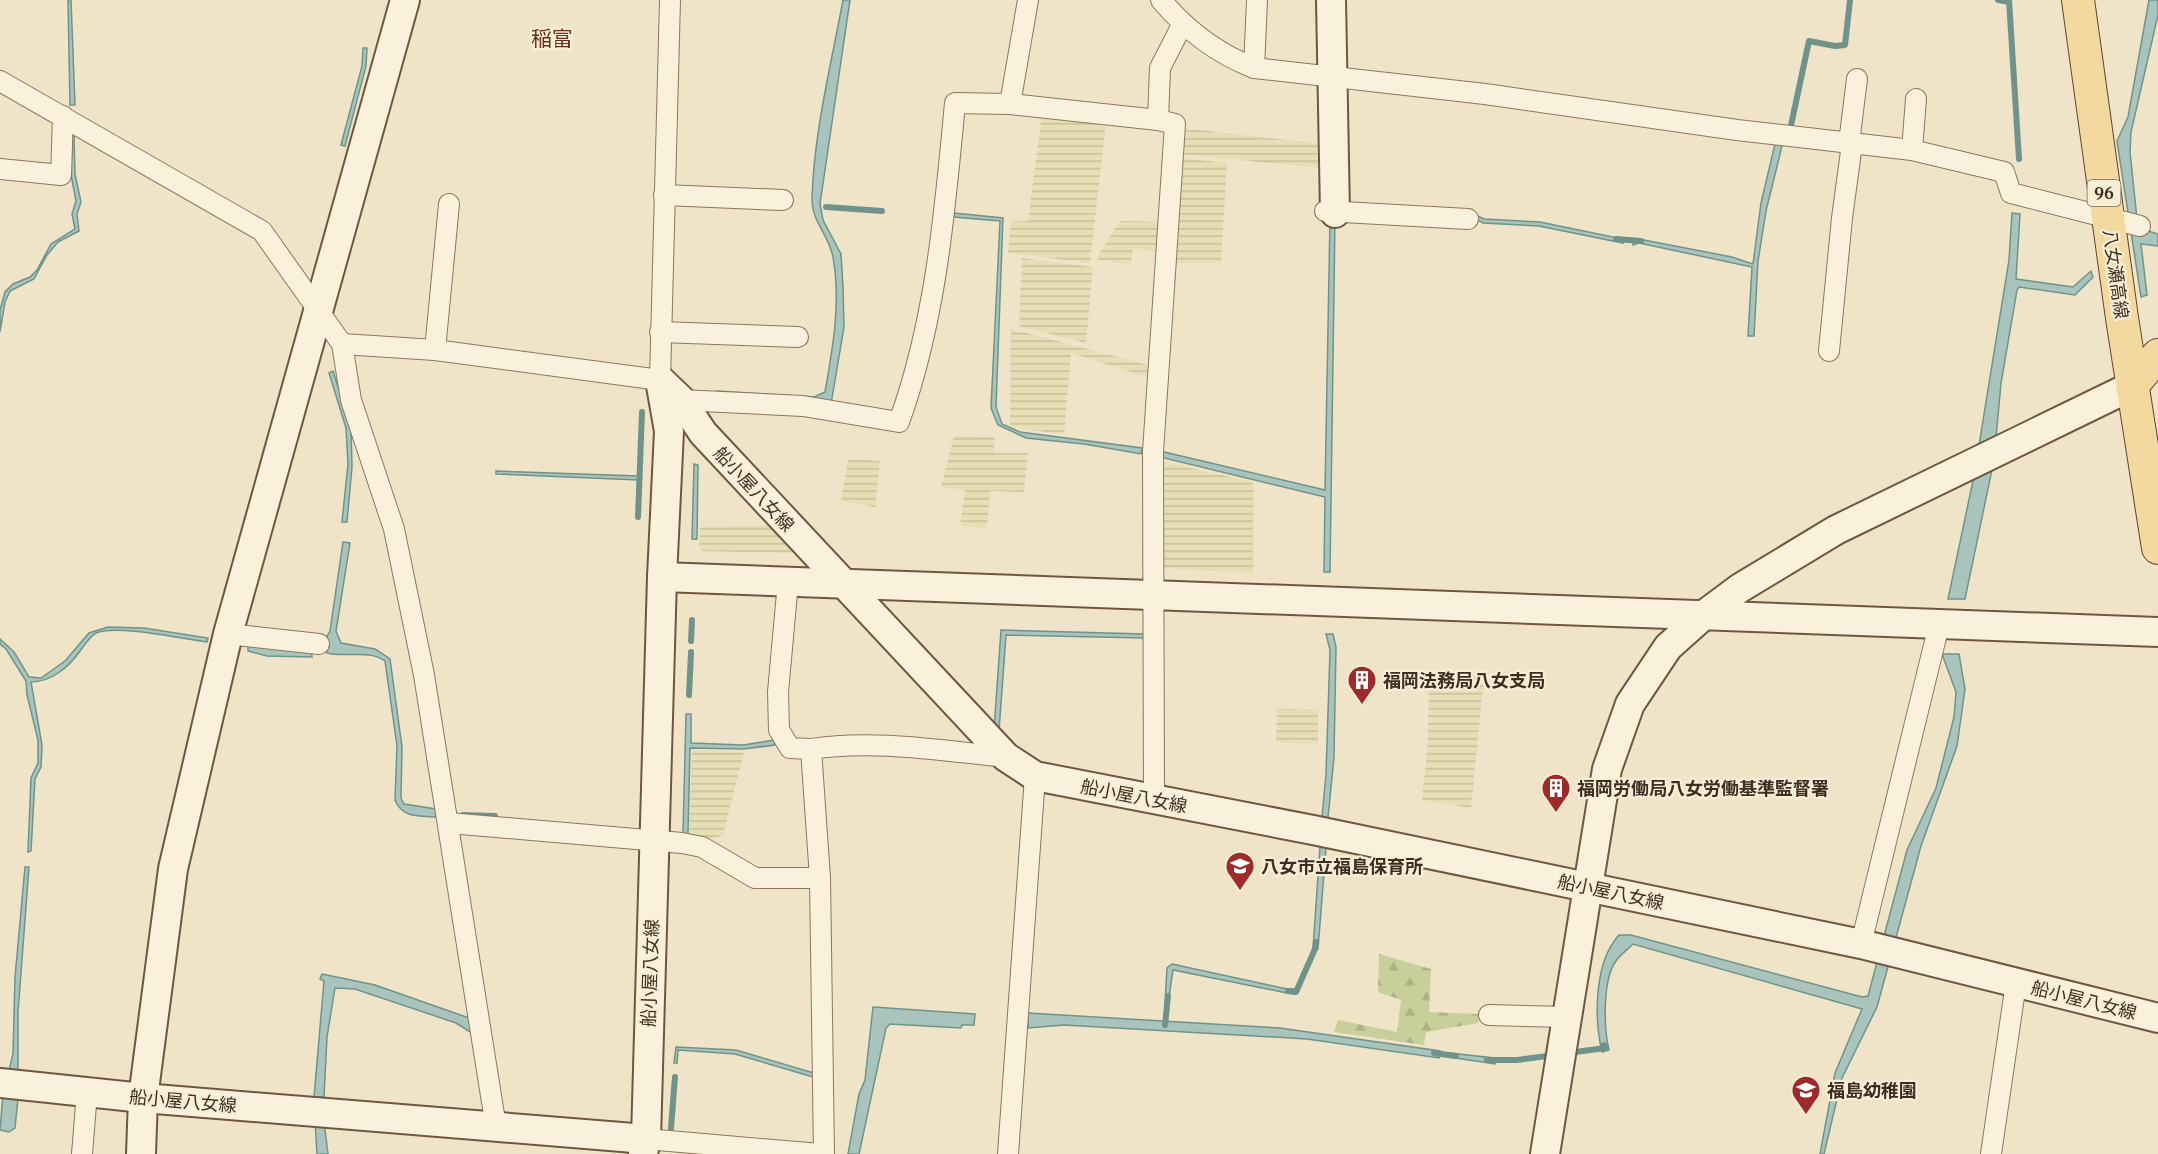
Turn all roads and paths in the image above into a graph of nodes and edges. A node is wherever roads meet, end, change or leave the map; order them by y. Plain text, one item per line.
1 (405, 0) edge
2 (669, 0) edge
3 (1028, 0) edge
4 (1161, 0) edge
5 (1257, 0) edge
6 (1331, 0) edge
7 (2078, 0) edge
8 (1182, 25) junction
9 (1254, 68) junction
10 (1332, 78) junction
11 (1857, 79) dead end
12 (0, 81) edge
13 (1916, 99) dead end
14 (1010, 104) junction
15 (63, 117) junction
16 (1158, 120) junction
17 (1851, 143) junction
18 (1912, 150) junction
19 (0, 169) edge
20 (664, 195) junction
21 (783, 200) dead end
22 (449, 204) dead end
23 (1330, 212) joint
24 (1468, 219) dead end
25 (2125, 222) junction
26 (319, 315) junction
27 (660, 332) junction
28 (798, 337) dead end
29 (342, 344) junction
30 (435, 350) junction
31 (1829, 351) dead end
32 (2158, 355) edge
33 (660, 380) junction
34 (2132, 386) junction
35 (681, 400) junction
36 (2158, 548) edge
37 (662, 577) junction
38 (788, 582) junction
39 (840, 583) junction
40 (1151, 597) junction
41 (1705, 614) junction
42 (1939, 625) junction
43 (2158, 632) edge
44 (228, 634) junction
45 (318, 644) dead end
46 (811, 749) junction
47 (1006, 757) junction
48 (1035, 776) junction
49 (1154, 799) junction
50 (449, 823) junction
51 (654, 842) junction
52 (820, 878) junction
53 (1588, 886) junction
54 (1861, 944) junction
55 (2016, 983) junction
56 (1489, 1015) dead end
57 (1567, 1017) junction
58 (2158, 1018) edge
59 (8, 1084) edge
60 (87, 1092) junction
61 (143, 1098) junction
62 (496, 1126) junction
63 (644, 1146) edge
64 (757, 1152) edge
65 (82, 1154) edge
66 (141, 1154) edge
67 (820, 1154) edge
68 (824, 1154) edge
69 (1008, 1154) edge
70 (1545, 1154) edge
71 (1991, 1154) edge

1 - 26 street
2 - 20 street
3 - 14 street
4 - 8 street
5 - 9 street
6 - 10 street
7 - 25 main road, 八女瀬高線 / 96
8 - 9 street
8 - 16 street
9 - 10 street
10 - 17 street
10 - 23 street
11 - 17 street
12 - 15 street
13 - 18 street
14 - 16 street
14 - 35 street
15 - 19 street
15 - 26 street
16 - 40 street
17 - 18 street
17 - 31 street
18 - 25 street
20 - 21 street
20 - 27 street
22 - 30 street
23 - 24 street
25 - 34 main road, 八女瀬高線 / 96
26 - 29 street
26 - 44 street
27 - 28 street
27 - 33 street
29 - 30 street
29 - 50 street
30 - 33 street
32 - 34 main road
33 - 35 street, 船小屋八女線
33 - 37 street, 船小屋八女線
34 - 36 main road, 八女瀬高線 / 96
34 - 41 street
35 - 39 street, 船小屋八女線
37 - 38 street
37 - 51 street, 船小屋八女線
38 - 39 street
38 - 46 street
39 - 40 street
39 - 47 street, 船小屋八女線
40 - 41 street
40 - 49 street
41 - 42 street
41 - 53 street
42 - 43 street
42 - 54 street
44 - 45 street
44 - 61 street
46 - 47 street
46 - 52 street
47 - 48 street, 船小屋八女線
48 - 49 street, 船小屋八女線
48 - 69 street
49 - 53 street, 船小屋八女線
50 - 51 street
50 - 62 street
51 - 52 street
51 - 63 street, 船小屋八女線
52 - 68 street
53 - 54 street, 船小屋八女線
53 - 57 street
54 - 55 street, 船小屋八女線
55 - 58 street, 船小屋八女線
55 - 71 street
56 - 57 street
57 - 70 street
59 - 60 street, 船小屋八女線
60 - 61 street, 船小屋八女線
60 - 65 street
61 - 62 street, 船小屋八女線
61 - 66 street
62 - 63 street, 船小屋八女線
63 - 64 street
64 - 67 street

